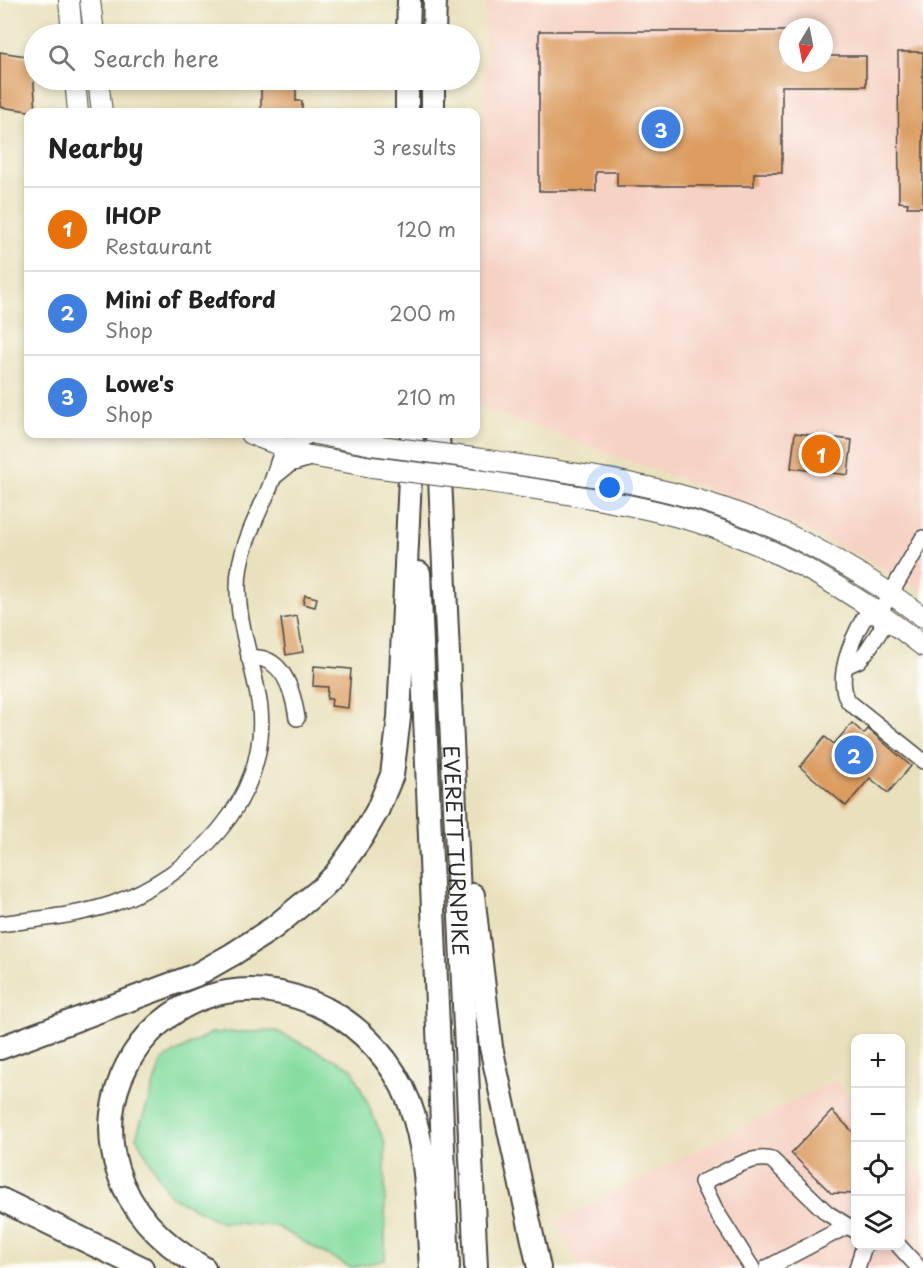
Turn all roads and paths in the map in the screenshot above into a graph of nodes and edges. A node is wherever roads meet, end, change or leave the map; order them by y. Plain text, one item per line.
1 (69, 0) edge
2 (90, 0) edge
3 (409, 0) edge
4 (435, 0) edge
5 (71, 24) edge
6 (93, 24) edge
7 (408, 24) edge
8 (434, 24) edge
9 (76, 90) edge
10 (97, 90) edge
11 (407, 90) edge
12 (433, 90) edge
13 (78, 108) edge
14 (95, 108) edge
15 (407, 108) edge
16 (433, 108) edge
17 (260, 438) edge
18 (305, 438) edge
19 (335, 438) edge
20 (412, 438) edge
21 (412, 438) edge
22 (438, 438) edge
23 (284, 448) junction
24 (314, 457) junction
25 (274, 477) junction
26 (923, 538) edge
27 (891, 594) junction
28 (880, 612) junction
29 (923, 617) edge
30 (923, 646) edge
31 (449, 657) junction
32 (249, 658) junction
33 (297, 718) dead end
34 (923, 761) edge
35 (0, 924) edge
36 (0, 1048) edge
37 (0, 1199) edge
38 (851, 1229) edge
39 (862, 1250) edge
40 (903, 1250) edge
41 (142, 1268) edge
42 (204, 1268) edge
43 (431, 1268) edge
44 (448, 1268) edge
45 (476, 1268) edge
46 (539, 1268) edge
47 (752, 1268) edge
48 (767, 1268) edge
49 (857, 1268) edge
50 (919, 1268) edge

1 - 5 main road
2 - 6 main road
3 - 7 highway
4 - 8 highway
9 - 13 main road
10 - 14 main road
11 - 15 highway
12 - 16 highway
17 - 23 main road
18 - 23 street
19 - 27 main road, bridge
20 - 36 highway
21 - 44 highway, EVERETT TURNPIKE
22 - 31 highway, EVERETT TURNPIKE
23 - 24 main road
23 - 25 street
24 - 25 street
24 - 28 main road, bridge
25 - 32 street
26 - 27 street
27 - 28 street
27 - 29 main road
28 - 30 main road
28 - 34 street
31 - 45 highway, EVERETT TURNPIKE
31 - 46 highway
32 - 33 street
32 - 35 street
37 - 41 highway
38 - 47 street
38 - 48 street
39 - 49 street
40 - 50 street
42 - 43 highway

